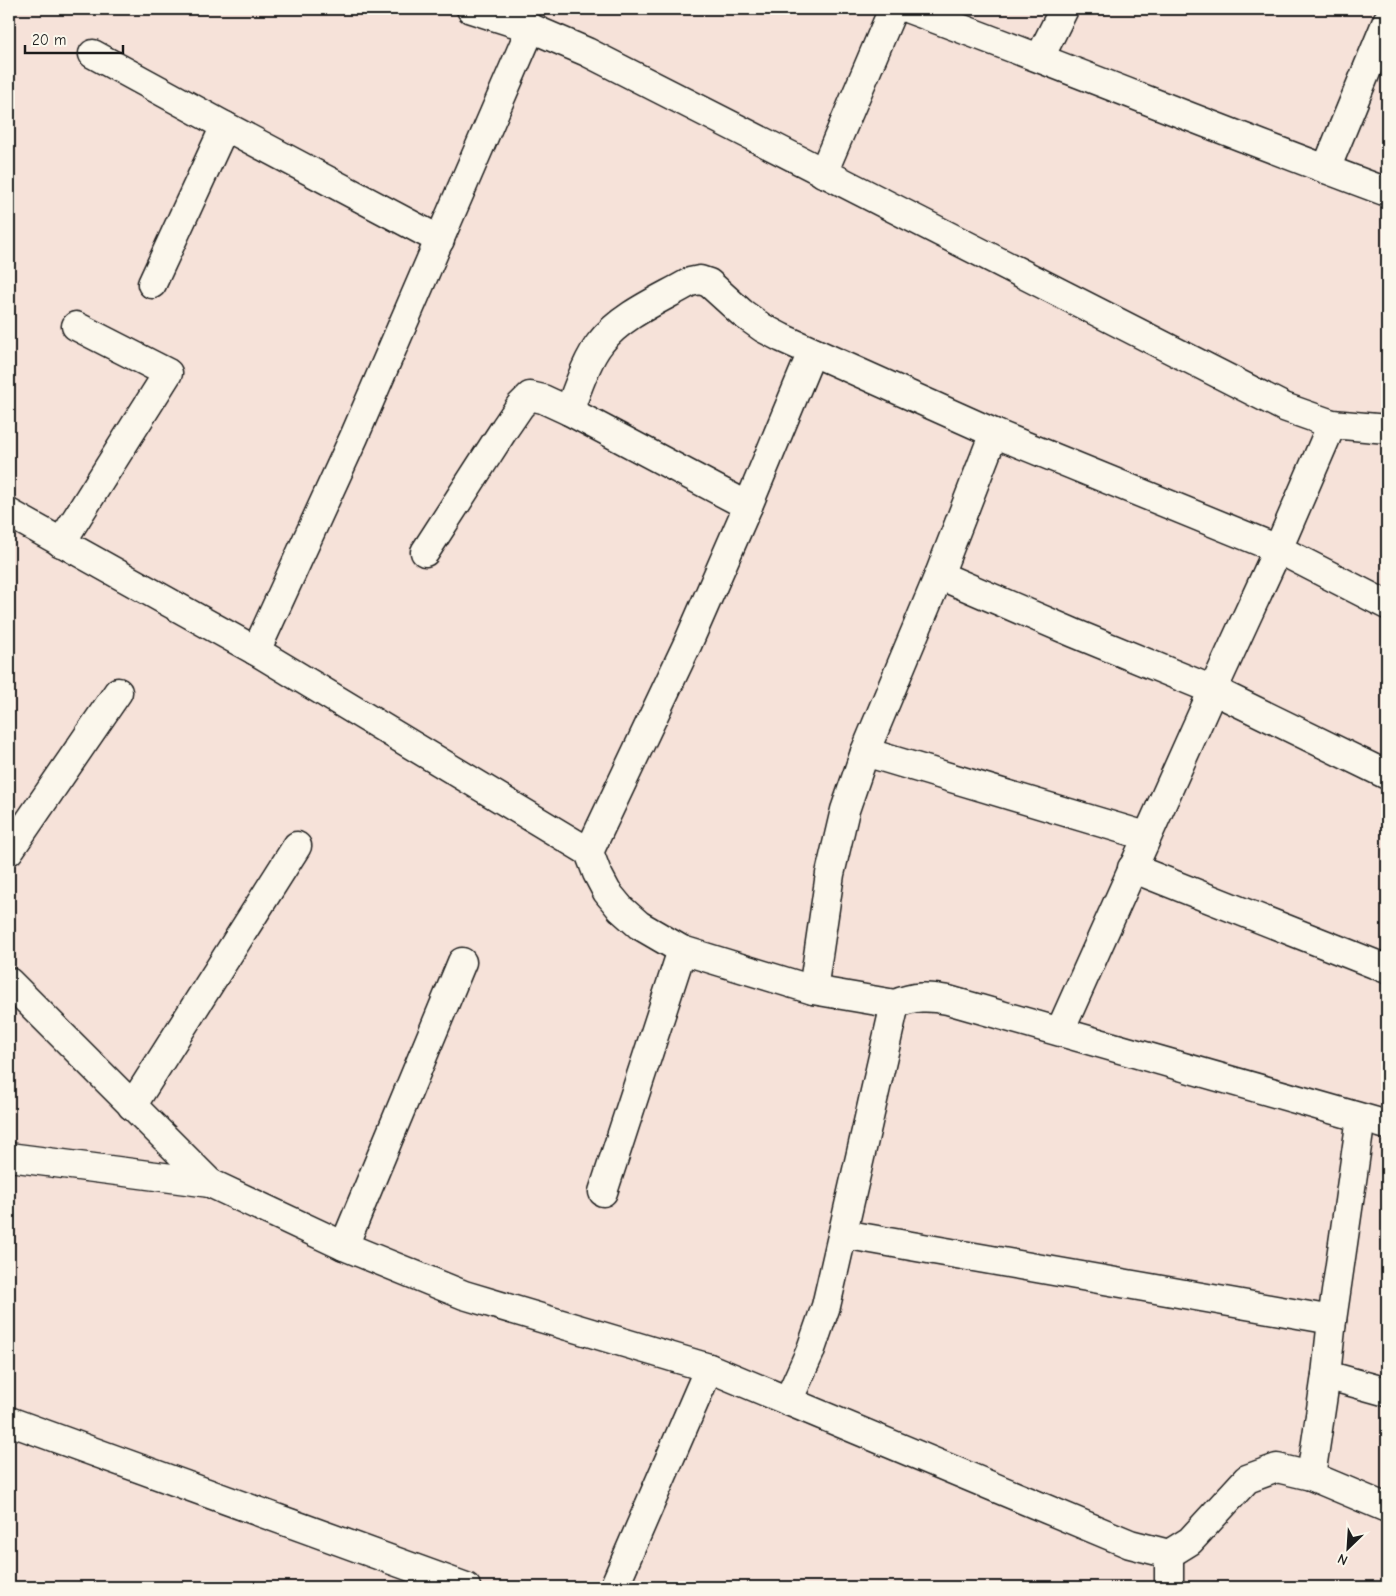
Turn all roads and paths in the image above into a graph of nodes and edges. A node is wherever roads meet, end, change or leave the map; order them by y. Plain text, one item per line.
1 (471, 9) edge
2 (892, 9) edge
3 (909, 9) edge
4 (1064, 9) edge
5 (1387, 21) edge
6 (531, 28) junction
7 (93, 54) dead end
8 (1040, 58) junction
9 (225, 126) junction
10 (1326, 169) junction
11 (823, 173) junction
12 (1387, 192) edge
13 (440, 240) junction
14 (152, 284) dead end
15 (76, 326) dead end
16 (812, 352) junction
17 (569, 412) junction
18 (1332, 424) junction
19 (1387, 429) edge
20 (994, 433) junction
21 (748, 506) junction
22 (9, 513) edge
23 (61, 543) junction
24 (1278, 549) junction
25 (425, 552) dead end
26 (939, 575) junction
27 (1387, 605) edge
28 (256, 652) junction
29 (1213, 690) junction
30 (118, 692) dead end
31 (865, 752) junction
32 (1387, 775) edge
33 (1146, 836) junction
34 (297, 846) dead end
35 (9, 850) edge
36 (589, 852) junction
37 (1132, 868) junction
38 (682, 950) junction
39 (462, 962) dead end
40 (1387, 969) edge
41 (9, 982) edge
42 (813, 990) junction
43 (894, 1004) junction
44 (1060, 1031) junction
45 (132, 1106) junction
46 (1360, 1118) junction
47 (1387, 1126) edge
48 (9, 1157) edge
49 (210, 1182) junction
50 (603, 1192) dead end
51 (843, 1234) junction
52 (344, 1246) junction
53 (1332, 1320) junction
54 (709, 1368) junction
55 (1326, 1375) junction
56 (1387, 1392) edge
57 (788, 1401) junction
58 (9, 1421) edge
59 (1311, 1476) junction
60 (1387, 1508) edge
61 (1169, 1554) junction
62 (466, 1587) edge
63 (614, 1587) edge
64 (1169, 1587) edge

1 - 6 street
2 - 11 street
3 - 8 street
4 - 8 street
5 - 10 street
6 - 11 street
6 - 13 street
7 - 9 street
8 - 10 street
9 - 13 street
9 - 14 street
10 - 12 street
11 - 18 street
13 - 28 street
15 - 23 street
16 - 17 street
16 - 20 street
16 - 21 street
17 - 21 street
17 - 25 street
18 - 19 street
18 - 24 street
20 - 24 street
20 - 26 street
21 - 36 street
22 - 23 street
23 - 28 street
24 - 27 street
24 - 29 street
26 - 29 street
26 - 31 street
28 - 36 street
29 - 32 street
29 - 33 street
30 - 35 street
31 - 33 street
31 - 42 street
33 - 37 street
34 - 45 street
36 - 38 street
37 - 40 street
37 - 44 street
38 - 42 street
38 - 50 street
39 - 52 street
41 - 45 street
42 - 43 street
43 - 44 street
43 - 51 street
44 - 46 street
45 - 49 street
46 - 47 street
46 - 53 street
48 - 49 street
49 - 52 street
51 - 53 street
51 - 57 street
52 - 54 street
53 - 55 street
54 - 57 street
54 - 63 street
55 - 56 street
55 - 59 street
57 - 61 street
58 - 62 street
59 - 60 street
59 - 61 street
61 - 64 street

